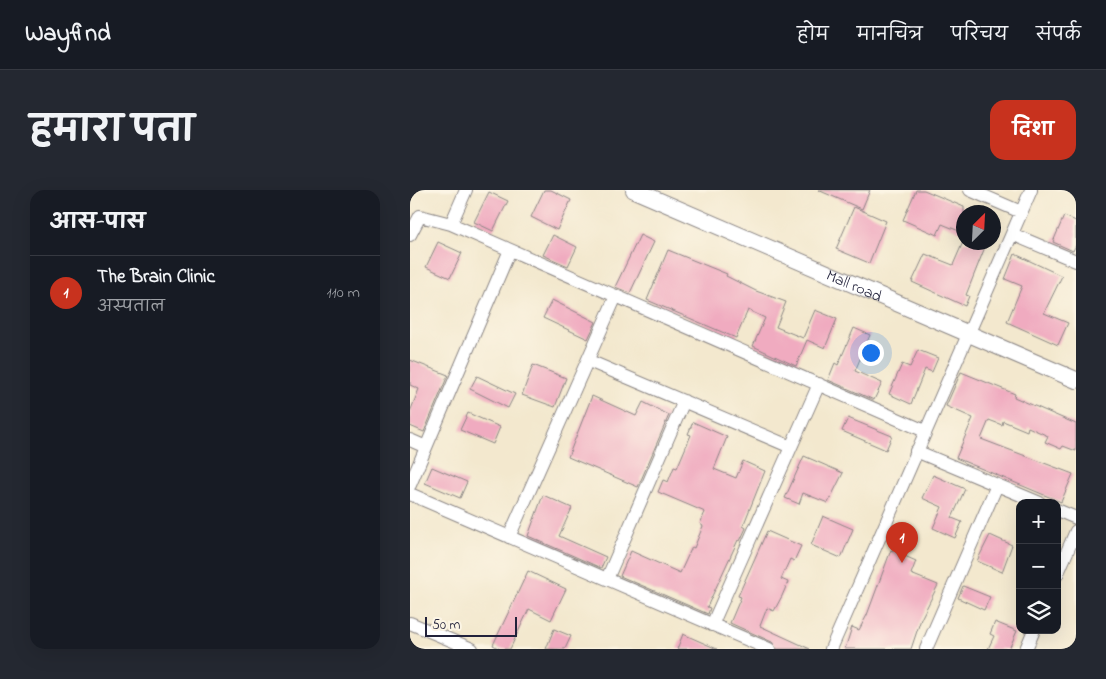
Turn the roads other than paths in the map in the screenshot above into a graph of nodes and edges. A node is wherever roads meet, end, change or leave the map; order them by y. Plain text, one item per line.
1 (466, 190) edge
2 (634, 190) edge
3 (970, 190) edge
4 (1031, 190) edge
5 (1021, 212) junction
6 (452, 224) junction
7 (1012, 234) junction
8 (410, 235) edge
9 (510, 250) junction
10 (1076, 261) edge
11 (616, 296) junction
12 (967, 334) junction
13 (589, 360) junction
14 (1076, 380) edge
15 (820, 384) junction
16 (684, 401) junction
17 (925, 431) junction
18 (410, 440) edge
19 (426, 447) junction
20 (792, 447) junction
21 (916, 451) junction
22 (410, 485) edge
23 (997, 485) junction
24 (410, 494) edge
25 (1030, 499) edge
26 (1061, 512) edge
27 (1076, 518) edge
28 (1076, 531) edge
29 (509, 537) junction
30 (1061, 566) edge
31 (607, 579) junction
32 (410, 623) edge
33 (712, 625) junction
34 (1032, 634) edge
35 (472, 649) edge
36 (769, 649) edge
37 (831, 649) edge
38 (926, 649) edge
39 (1026, 649) edge

1 - 6 street
2 - 12 street, Mall road
3 - 5 street
4 - 5 street
5 - 7 street
6 - 8 street
6 - 9 street
7 - 10 street
7 - 12 street
9 - 11 street
9 - 19 street
11 - 13 street
11 - 15 street
12 - 14 street, Mall road
12 - 17 street
13 - 16 street
13 - 29 street
15 - 17 street
15 - 20 street
16 - 20 street
16 - 31 street
17 - 21 street
18 - 19 street
19 - 22 street
20 - 33 street
21 - 23 street
21 - 37 street
23 - 25 street
23 - 38 street
24 - 29 street
26 - 27 street
28 - 30 street
29 - 31 street
31 - 33 street
32 - 35 street
33 - 36 street
34 - 39 street

